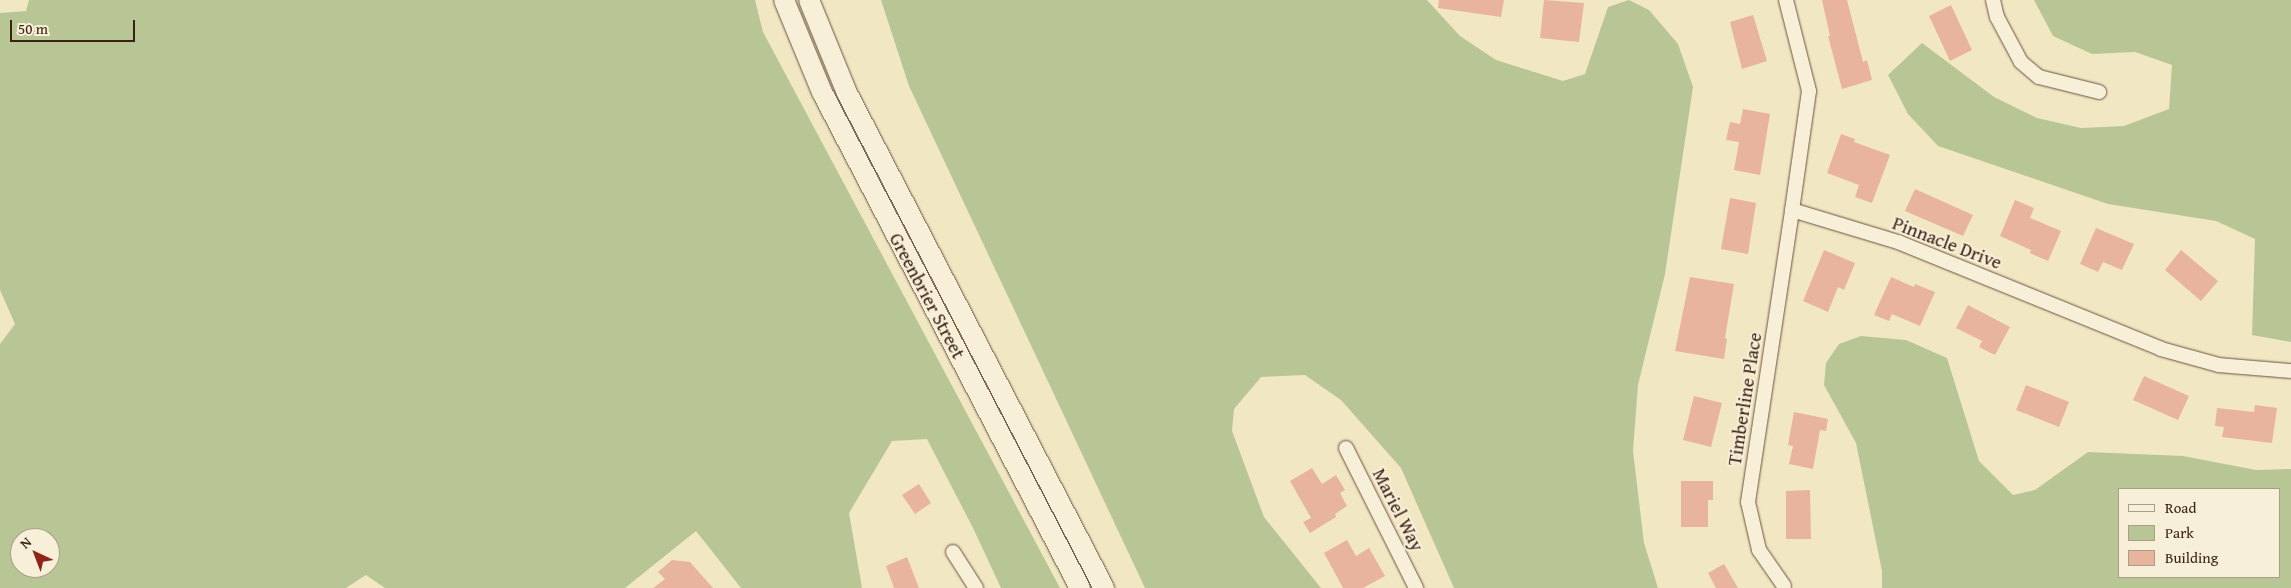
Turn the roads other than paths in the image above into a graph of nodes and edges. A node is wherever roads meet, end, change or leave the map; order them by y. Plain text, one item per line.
1 (784, 0) edge
2 (809, 0) edge
3 (1786, 0) edge
4 (1992, 0) edge
5 (2099, 92) dead end
6 (1792, 210) junction
7 (2291, 371) edge
8 (1346, 448) dead end
9 (953, 552) dead end
10 (1784, 586) dead end
11 (976, 588) edge
12 (1080, 588) edge
13 (1104, 588) edge
14 (1416, 588) edge

1 - 12 main road, Greenbrier Street
2 - 13 main road, Greenbrier Street
3 - 6 street
4 - 5 street
6 - 7 street, Pinnacle Drive
6 - 10 street, Timberline Place
8 - 14 street, Mariel Way
9 - 11 street

